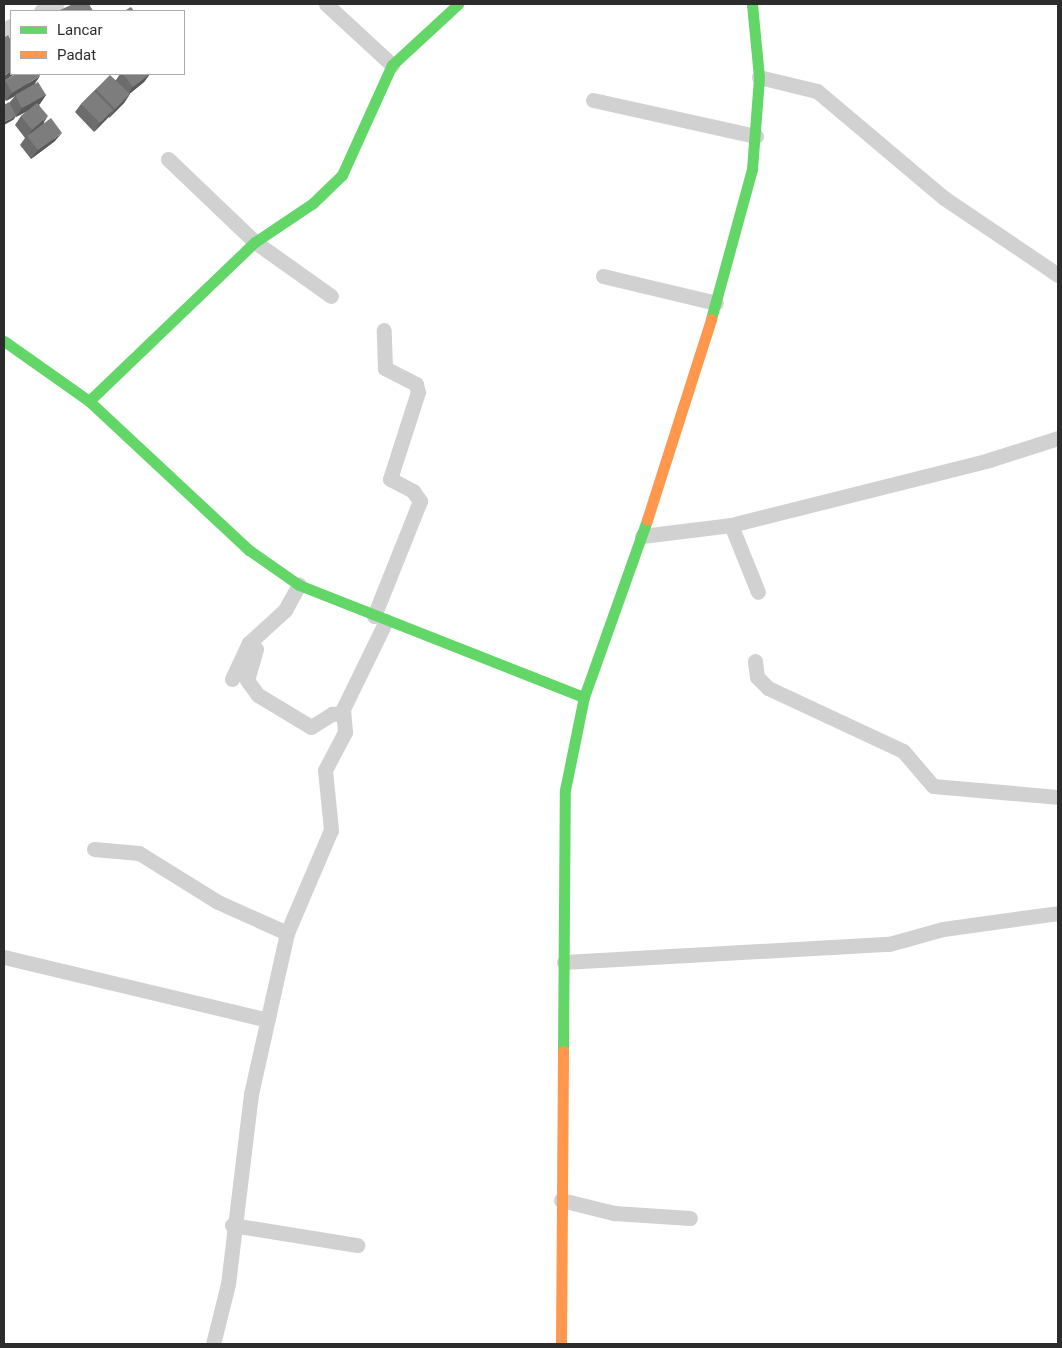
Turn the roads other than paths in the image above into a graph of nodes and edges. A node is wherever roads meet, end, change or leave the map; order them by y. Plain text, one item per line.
1 (56, 4) edge
2 (326, 4) edge
3 (458, 4) edge
4 (752, 4) edge
5 (43, 10) edge
6 (392, 65) junction
7 (759, 77) junction
8 (593, 100) dead end
9 (756, 136) junction
10 (168, 159) dead end
11 (255, 242) junction
12 (1058, 275) edge
13 (603, 276) dead end
14 (332, 296) dead end
15 (716, 303) junction
16 (384, 330) dead end
17 (4, 342) edge
18 (89, 401) junction
19 (1058, 438) edge
20 (731, 524) junction
21 (642, 536) junction
22 (299, 586) junction
23 (758, 592) dead end
24 (380, 619) junction
25 (250, 643) junction
26 (755, 661) dead end
27 (232, 679) dead end
28 (584, 697) junction
29 (342, 714) junction
30 (1058, 797) edge
31 (94, 849) dead end
32 (1058, 913) edge
33 (287, 933) junction
34 (4, 957) edge
35 (564, 962) junction
36 (268, 1020) junction
37 (561, 1200) junction
38 (690, 1218) dead end
39 (232, 1225) junction
40 (357, 1245) dead end
41 (213, 1344) edge
42 (561, 1344) edge

1 - 5 street
2 - 6 street
3 - 6 street
4 - 7 street
6 - 11 street
7 - 9 street
7 - 12 street
8 - 9 street
9 - 15 street
10 - 11 street
11 - 14 street
11 - 18 street
13 - 15 street
15 - 21 street
16 - 24 street
17 - 18 street
18 - 22 street
19 - 20 street
20 - 21 street
20 - 23 street
21 - 28 street
22 - 24 street
22 - 25 street
24 - 28 street
24 - 29 street
25 - 27 street
25 - 29 street
26 - 30 street
28 - 35 street
29 - 33 street
31 - 33 street
32 - 35 street
33 - 36 street
34 - 36 street
35 - 37 street
36 - 39 street
37 - 38 street
37 - 42 street
39 - 40 street
39 - 41 street

